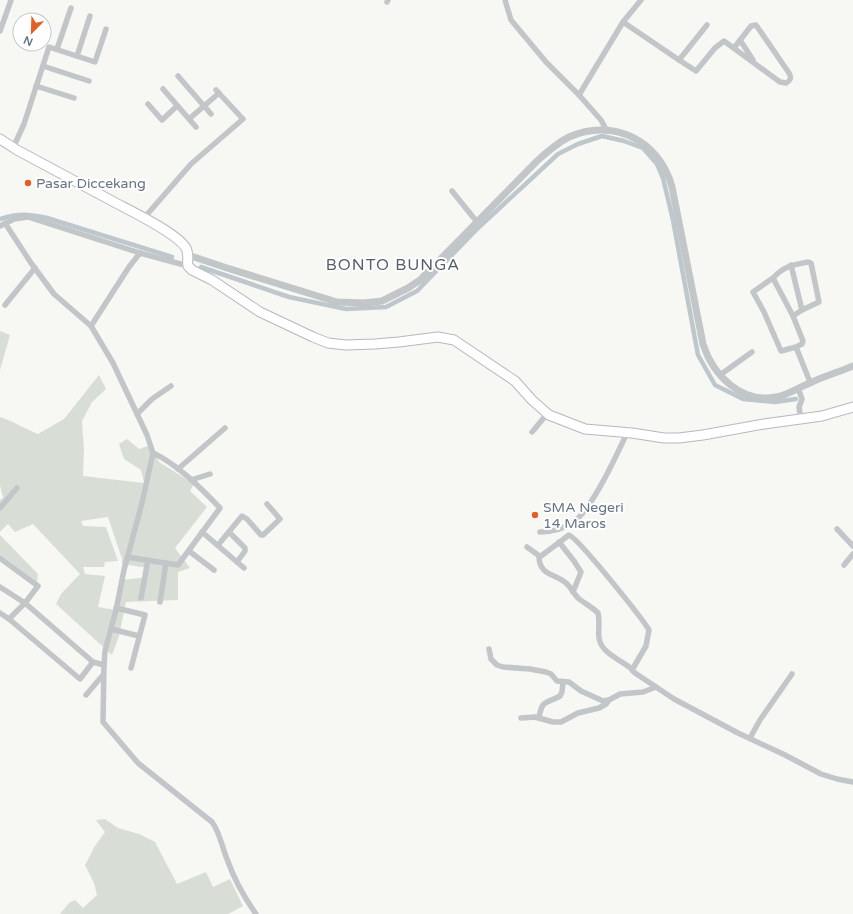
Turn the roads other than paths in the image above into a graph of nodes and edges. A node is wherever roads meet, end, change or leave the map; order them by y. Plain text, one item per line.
1 (11, 0) edge
2 (505, 0) edge
3 (641, 0) edge
4 (71, 8) dead end
5 (90, 16) dead end
6 (623, 22) junction
7 (707, 26) dead end
8 (106, 29) dead end
9 (0, 31) edge
10 (740, 40) junction
11 (734, 48) junction
12 (57, 49) junction
13 (77, 56) junction
14 (679, 60) junction
15 (755, 63) junction
16 (43, 66) junction
17 (178, 76) dead end
18 (89, 81) dead end
19 (36, 86) junction
20 (163, 89) dead end
21 (579, 95) junction
22 (74, 98) dead end
23 (148, 104) dead end
24 (177, 106) junction
25 (204, 106) junction
26 (211, 114) dead end
27 (189, 119) junction
28 (196, 127) dead end
29 (607, 131) junction
30 (0, 139) edge
31 (13, 148) junction
32 (452, 191) dead end
33 (144, 218) junction
34 (477, 222) junction
35 (2, 224) edge
36 (140, 253) junction
37 (188, 255) junction
38 (791, 265) junction
39 (188, 266) junction
40 (35, 268) junction
41 (773, 278) junction
42 (5, 306) dead end
43 (802, 310) junction
44 (793, 316) junction
45 (90, 326) junction
46 (796, 347) junction
47 (752, 352) dead end
48 (853, 366) edge
49 (720, 375) junction
50 (810, 382) junction
51 (171, 386) dead end
52 (800, 394) junction
53 (853, 406) edge
54 (137, 414) junction
55 (547, 414) junction
56 (801, 419) junction
57 (225, 428) dead end
58 (532, 432) dead end
59 (627, 433) junction
60 (153, 453) junction
61 (178, 469) junction
62 (210, 474) dead end
63 (191, 480) junction
64 (17, 488) dead end
65 (266, 504) dead end
66 (0, 508) edge
67 (837, 529) dead end
68 (202, 532) junction
69 (229, 532) junction
70 (540, 532) dead end
71 (559, 542) junction
72 (218, 545) junction
73 (853, 546) edge
74 (527, 547) dead end
75 (189, 551) junction
76 (853, 554) edge
77 (539, 556) junction
78 (127, 557) junction
79 (0, 558) edge
80 (148, 560) junction
81 (237, 562) junction
82 (166, 563) junction
83 (844, 565) dead end
84 (244, 568) dead end
85 (214, 570) dead end
86 (0, 586) edge
87 (573, 592) junction
88 (141, 598) dead end
89 (160, 602) dead end
90 (25, 604) junction
91 (116, 608) junction
92 (0, 613) edge
93 (9, 619) junction
94 (112, 629) junction
95 (139, 636) junction
96 (489, 649) dead end
97 (93, 662) junction
98 (104, 664) junction
99 (131, 668) dead end
100 (632, 669) junction
101 (792, 674) dead end
102 (103, 675) junction
103 (563, 682) junction
104 (656, 687) junction
105 (86, 695) dead end
106 (609, 700) junction
107 (521, 718) dead end
108 (539, 718) junction
109 (750, 738) junction
110 (853, 782) edge
111 (256, 914) edge

1 - 9 street
2 - 21 street
3 - 6 street
4 - 12 street
5 - 13 street
6 - 14 street
6 - 21 street
7 - 14 street
8 - 13 street
10 - 11 street
10 - 15 street
10 - 15 street
11 - 14 street
11 - 15 street
12 - 13 street
12 - 16 street
16 - 18 street
16 - 19 street
17 - 25 street
19 - 22 street
19 - 31 street
20 - 24 street
21 - 29 street
23 - 24 street
24 - 27 street
25 - 26 street
25 - 27 street
25 - 33 street
27 - 28 street
29 - 34 street
29 - 49 street
30 - 31 main road
31 - 33 main road
32 - 34 street
33 - 37 main road
34 - 37 street
35 - 36 street
35 - 40 street
36 - 39 street
36 - 45 street
37 - 39 main road
38 - 41 street
38 - 43 street
38 - 43 street
39 - 55 main road
40 - 42 street
40 - 45 street
41 - 44 street
41 - 46 street
43 - 44 street
44 - 46 street
45 - 54 street
46 - 50 street
47 - 49 street
48 - 50 street
49 - 52 street
50 - 52 street
51 - 54 street
52 - 56 street
53 - 56 main road
54 - 60 street
55 - 58 street
55 - 59 main road
56 - 59 main road
57 - 61 street
59 - 70 street
60 - 61 street
60 - 78 street
61 - 63 street
62 - 63 street
63 - 68 street
64 - 66 street
65 - 69 street
67 - 73 street
68 - 72 street
68 - 75 street
69 - 72 street
69 - 81 street
71 - 77 street
71 - 87 street
71 - 100 street
72 - 81 street
74 - 77 street
75 - 82 street
75 - 85 street
76 - 83 street
77 - 87 street
78 - 80 street
78 - 91 street
79 - 90 street
80 - 82 street
80 - 88 street
81 - 84 street
82 - 89 street
86 - 90 street
87 - 100 street
90 - 93 street
90 - 97 street
91 - 94 street
91 - 95 street
92 - 93 street
93 - 97 street
94 - 95 street
94 - 98 street
95 - 99 street
96 - 103 street
97 - 98 street
98 - 102 street
100 - 104 street
101 - 109 street
102 - 105 street
102 - 111 street
103 - 106 street
103 - 108 street
104 - 106 street
104 - 109 street
106 - 108 street
107 - 108 street
109 - 110 street

